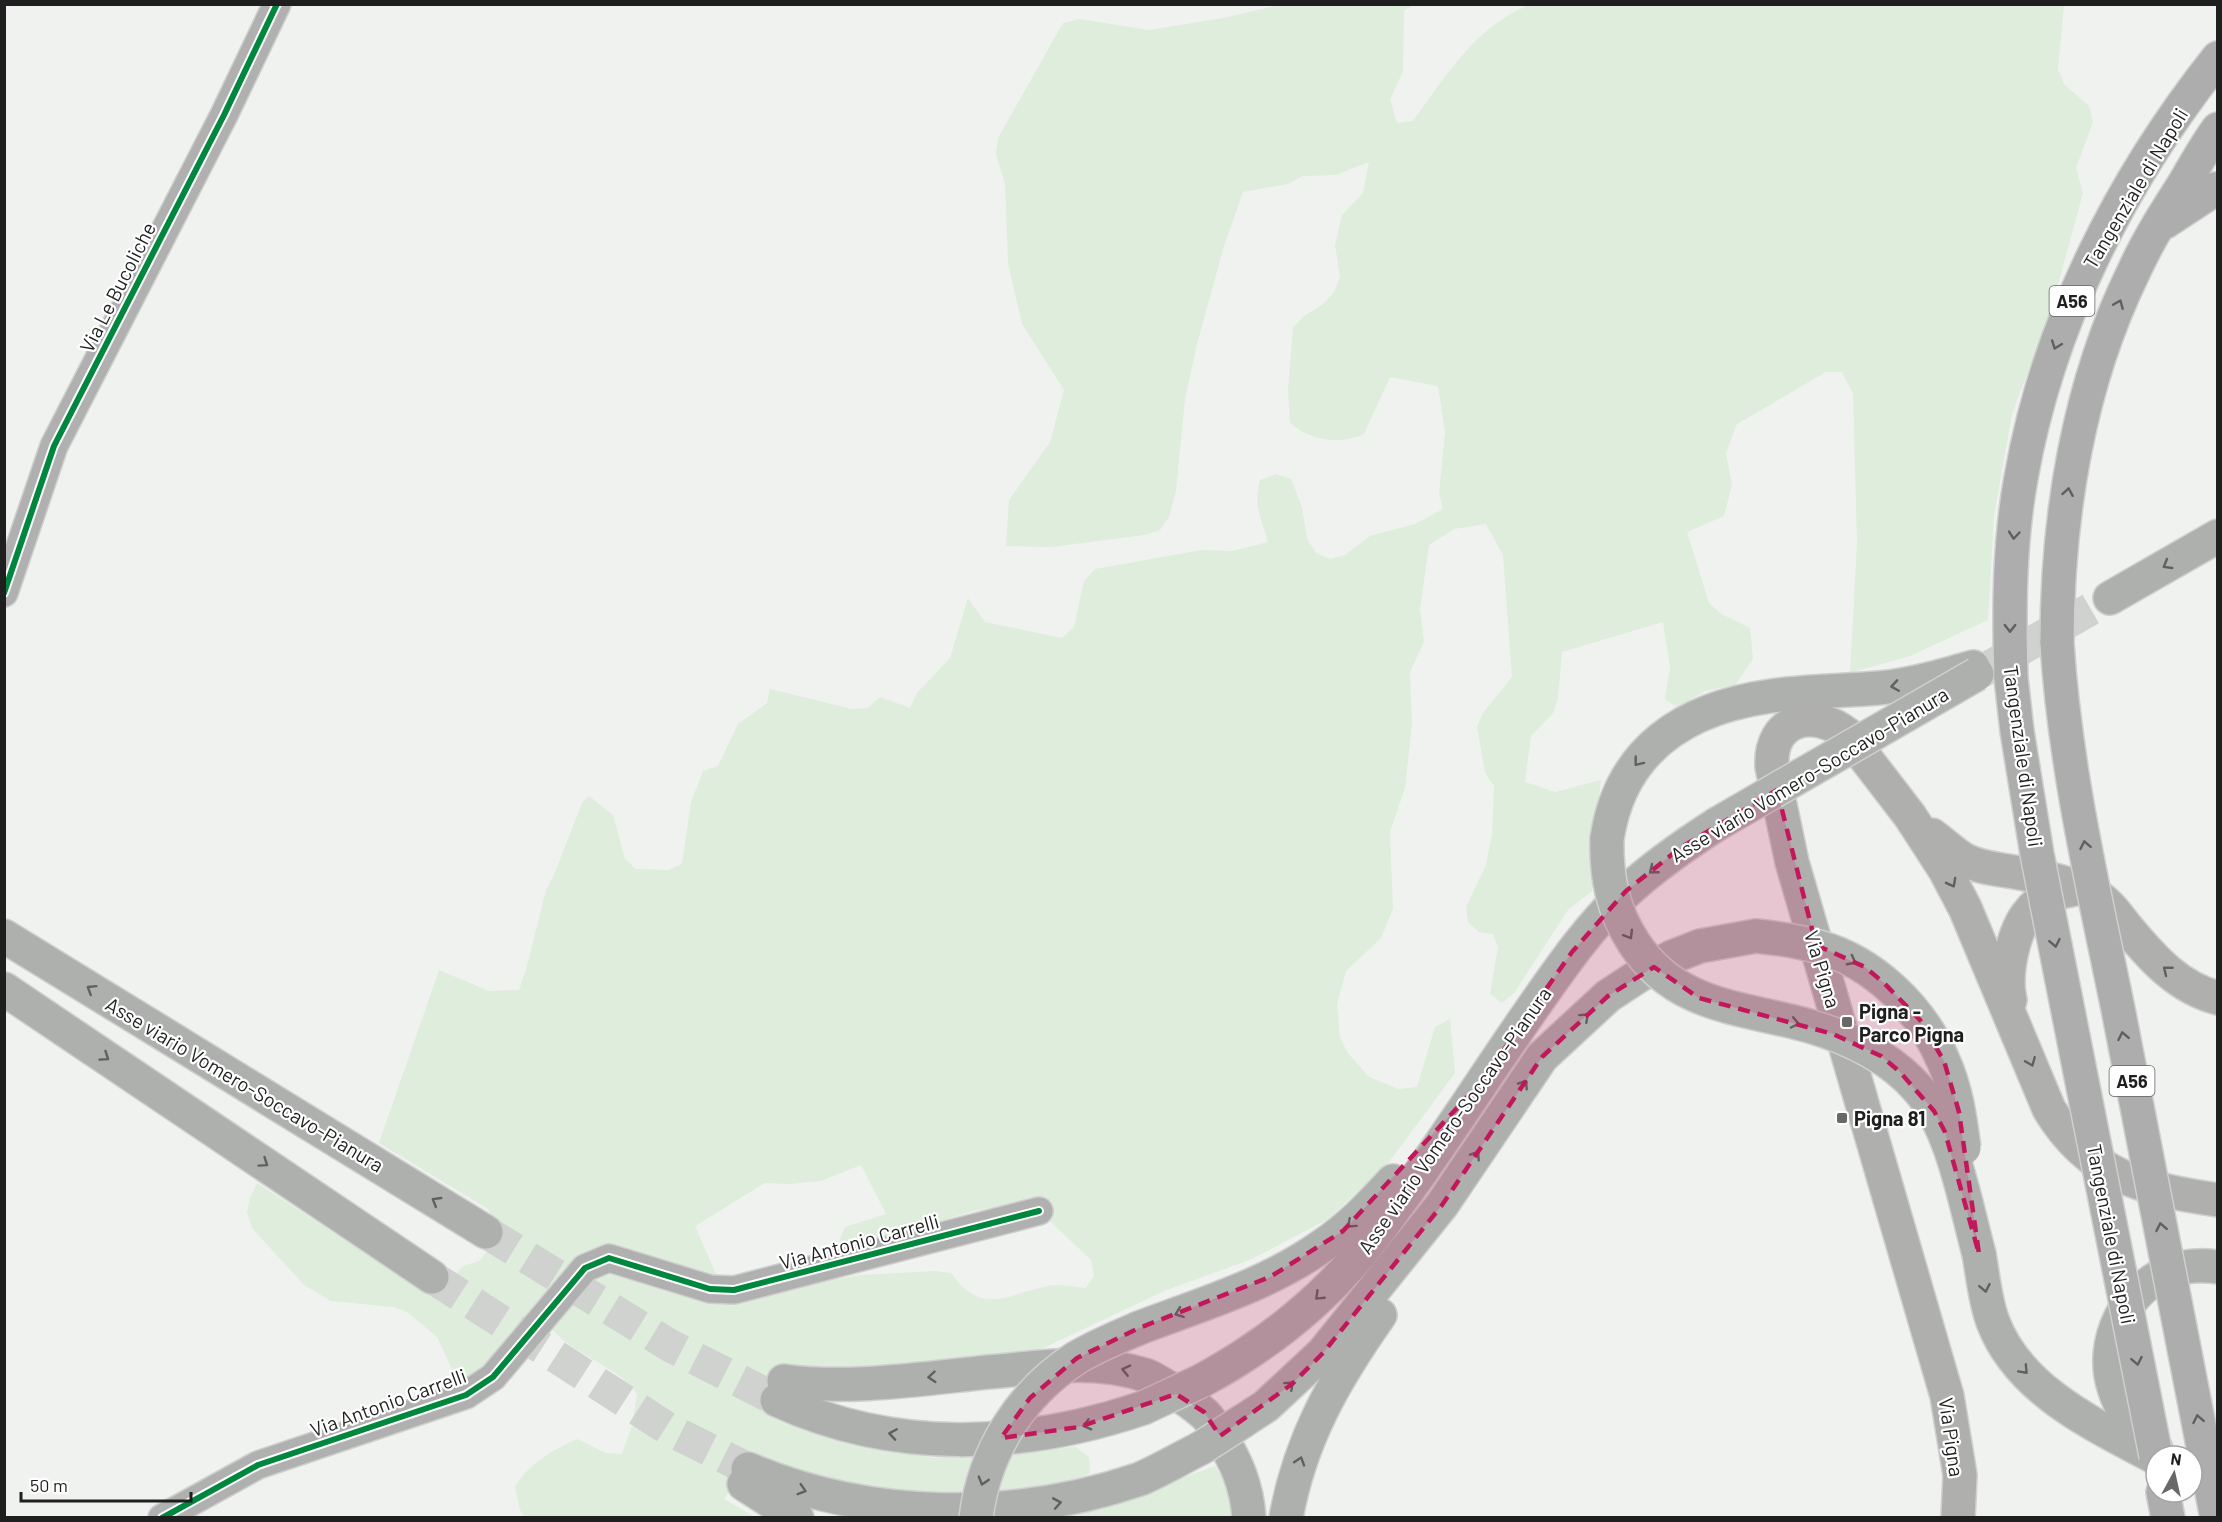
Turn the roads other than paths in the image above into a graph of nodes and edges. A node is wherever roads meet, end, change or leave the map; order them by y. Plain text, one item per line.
1 (277, 4) edge
2 (2217, 58) edge
3 (2217, 129) edge
4 (2215, 189) dead end
5 (2156, 228) junction
6 (2217, 536) edge
7 (4, 593) edge
8 (2110, 598) tunnel mouth
9 (1910, 816) junction
10 (2084, 890) junction
11 (4, 936) edge
12 (4, 989) edge
13 (2217, 998) edge
14 (2017, 1028) junction
15 (1422, 1161) junction
16 (2217, 1200) edge
17 (1443, 1202) junction
18 (1040, 1211) dead end
19 (486, 1232) tunnel mouth
20 (1979, 1254) junction
21 (2217, 1267) edge
22 (432, 1277) tunnel mouth
23 (2150, 1444) edge
24 (2153, 1444) edge
25 (2144, 1450) edge
26 (162, 1518) edge
27 (797, 1518) edge
28 (976, 1518) edge
29 (1249, 1518) edge
30 (1286, 1518) edge
31 (1958, 1518) edge
32 (2217, 1518) edge

1 - 7 street, Via Le Bucoliche
2 -> 24 highway, Tangenziale di Napoli / A56, bridge
3 - 5 highway, Tangenziale di Napoli / A56
4 - 5 highway
32 -> 5 highway, Tangenziale di Napoli / A56, bridge
6 -> 8 highway
9 - 10 main road, Via Pigna
9 -> 14 main road, Via Pigna
9 - 31 main road, Via Pigna
13 -> 10 main road, Via Pigna
10 - 14 main road, Via Pigna
19 -> 11 highway, Asse viario Vomero-Soccavo-Pianura
12 -> 22 highway
14 -> 16 main road, Via Pigna
15 -> 20 highway, Asse viario Vomero-Soccavo-Pianura, bridge
15 -> 28 highway, bridge
15 - 29 highway, Asse viario Vomero-Soccavo-Pianura, bridge
17 -> 20 highway, Asse viario Vomero-Soccavo-Pianura, bridge
27 -> 17 highway, Asse viario Vomero-Soccavo-Pianura, bridge
30 -> 17 highway
18 - 26 street, Via Antonio Carrelli
20 -> 25 highway
21 - 23 highway, bridge

